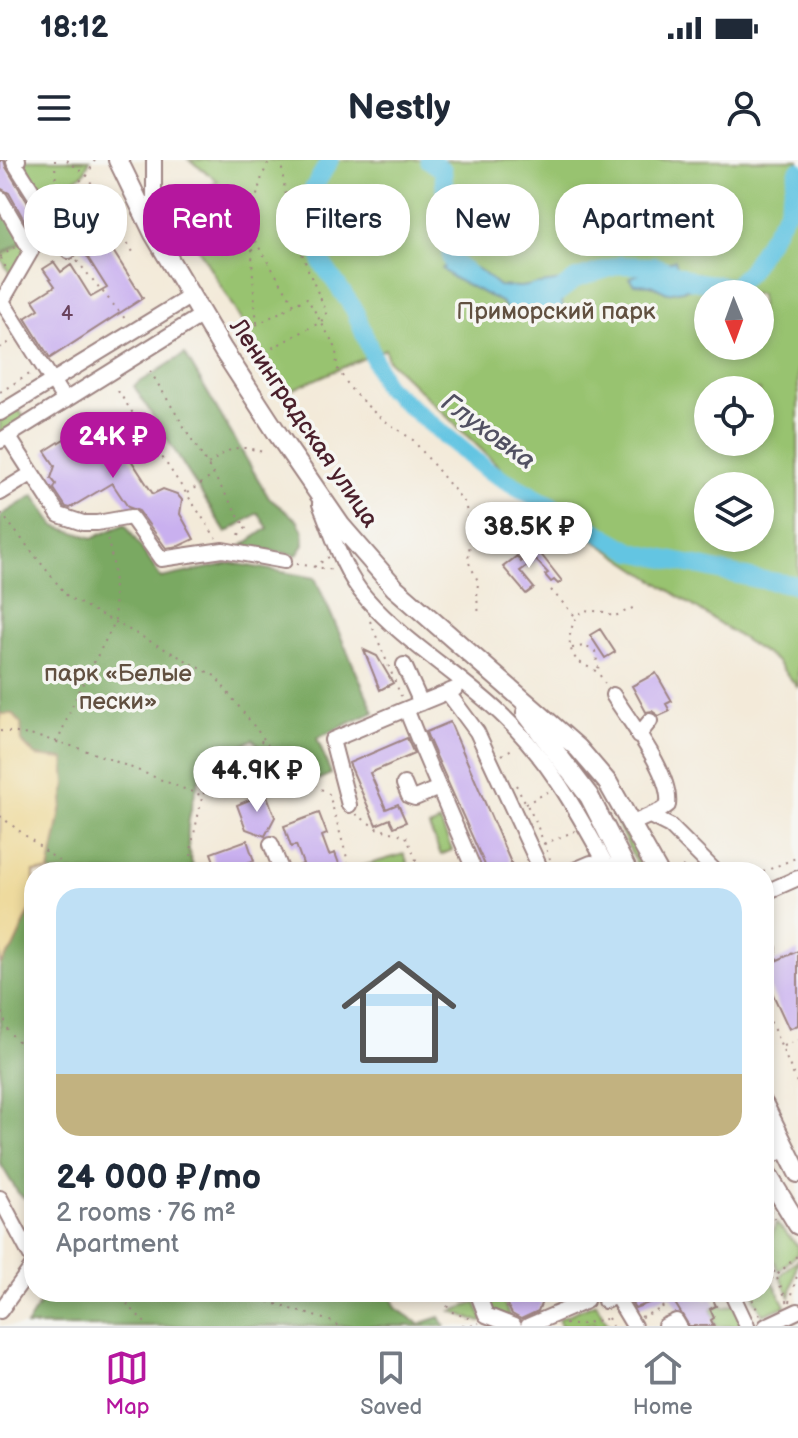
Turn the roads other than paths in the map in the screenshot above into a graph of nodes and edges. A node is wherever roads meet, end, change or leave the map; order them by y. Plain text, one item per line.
1 (118, 160) edge
2 (154, 160) edge
3 (15, 161) edge
4 (28, 184) edge
5 (154, 184) edge
6 (0, 198) edge
7 (143, 211) edge
8 (24, 237) edge
9 (28, 256) edge
10 (167, 256) edge
11 (191, 296) junction
12 (1, 301) edge
13 (202, 315) junction
14 (149, 322) junction
15 (120, 339) junction
16 (161, 341) junction
17 (98, 353) junction
18 (132, 359) junction
19 (73, 368) junction
20 (109, 373) junction
21 (52, 381) junction
22 (86, 388) junction
23 (65, 401) junction
24 (0, 413) edge
25 (4, 439) edge
26 (31, 474) junction
27 (311, 484) junction
28 (0, 493) edge
29 (284, 561) road end
30 (404, 665) dead end
31 (463, 682) junction
32 (448, 693) junction
33 (613, 695) road end
34 (421, 703) junction
35 (406, 709) junction
36 (650, 721) dead end
37 (638, 736) junction
38 (562, 744) junction
39 (404, 784) dead end
40 (439, 788) junction
41 (349, 811) road end
42 (642, 819) junction
43 (271, 844) dead end
44 (278, 862) edge
45 (470, 862) edge
46 (537, 862) edge
47 (605, 862) edge
48 (621, 862) edge
49 (655, 862) edge
50 (706, 862) edge
51 (798, 878) edge
52 (774, 889) edge
53 (774, 1128) edge
54 (784, 1150) junction
55 (774, 1154) edge
56 (798, 1173) edge
57 (774, 1185) edge
58 (0, 1198) edge
59 (798, 1225) edge
60 (24, 1244) edge
61 (24, 1277) edge
62 (481, 1302) edge
63 (584, 1302) edge
64 (620, 1302) edge
65 (736, 1302) edge
66 (0, 1311) edge
67 (798, 1311) edge
68 (764, 1322) edge
69 (501, 1323) edge
70 (528, 1326) edge
71 (634, 1326) edge
72 (665, 1326) edge
73 (679, 1326) edge
74 (747, 1326) edge

1 - 7 main road, Ленинградская улица
2 - 5 street
3 - 4 street
6 - 8 street
9 - 12 street
10 - 11 main road, Ленинградская улица
11 - 13 main road, Ленинградская улица
11 - 14 street
12 - 21 street
13 - 16 street
13 - 27 main road, Ленинградская улица
14 - 15 street
14 - 16 street
15 - 17 street
15 - 18 street
16 - 18 street
17 - 19 street
17 - 20 street
18 - 20 street
19 - 21 street
19 - 22 street
20 - 22 street
21 - 23 street
21 - 24 street
22 - 23 street
23 - 25 street
25 - 26 street
26 - 28 street
26 - 29 street
27 - 31 street
27 - 38 main road, Ленинградская улица
30 - 34 street
31 - 32 street
31 - 47 street
32 - 34 street
32 - 46 street
33 - 37 street
34 - 35 street
35 - 40 street
35 - 41 street
36 - 37 street
37 - 42 street
38 - 42 main road, Ленинградская улица
38 - 48 main road, Ленинградская улица
39 - 40 street
40 - 45 street
42 - 49 main road, Ленинградская улица
42 - 50 street
43 - 44 street
51 - 52 street
53 - 54 main road
54 - 55 street
54 - 56 main road
57 - 59 main road
58 - 60 street
61 - 66 street
62 - 69 street
63 - 70 street
64 - 71 street
65 - 74 street
67 - 68 street
72 - 73 street

